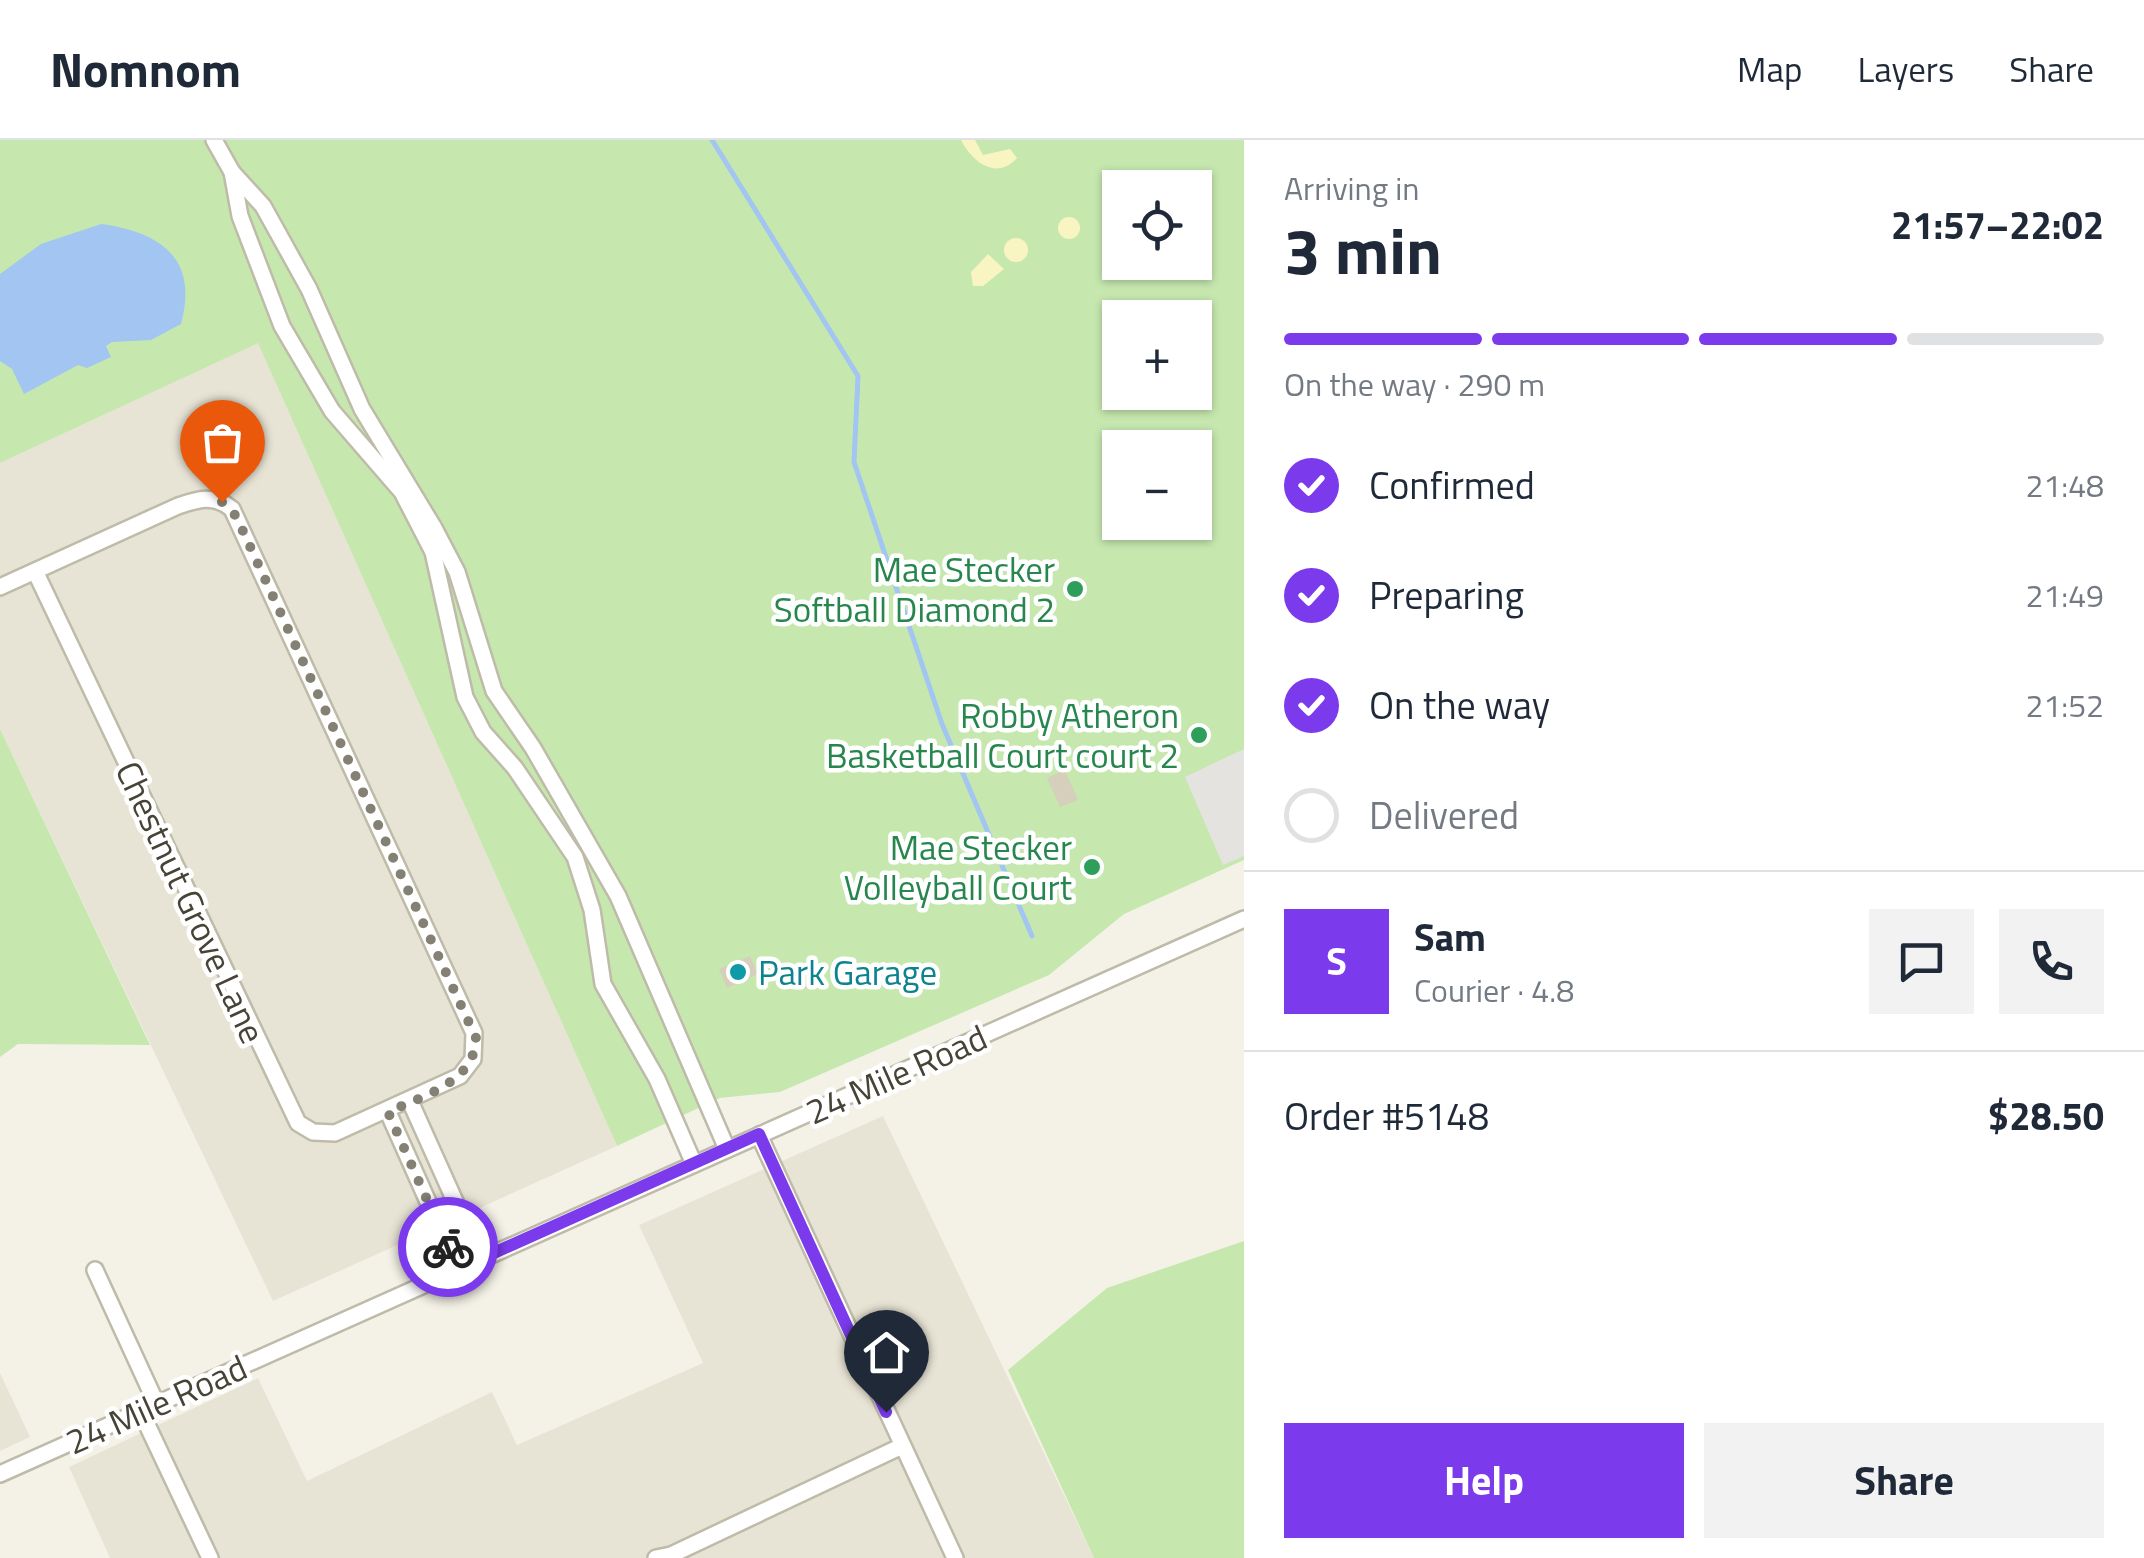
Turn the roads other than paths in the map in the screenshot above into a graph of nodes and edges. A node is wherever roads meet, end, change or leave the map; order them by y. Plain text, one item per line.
1 (214, 140) edge
2 (232, 172) junction
3 (282, 241) junction
4 (255, 256) junction
5 (407, 490) junction
6 (34, 571) junction
7 (0, 586) edge
8 (568, 830) junction
9 (1244, 919) edge
10 (680, 1048) junction
11 (648, 1062) junction
12 (410, 1102) junction
13 (388, 1112) junction
14 (759, 1134) junction
15 (726, 1149) junction
16 (694, 1164) junction
17 (481, 1259) junction
18 (458, 1269) junction
19 (94, 1270) dead end
20 (156, 1405) junction
21 (140, 1412) junction
22 (902, 1446) junction
23 (0, 1474) edge
24 (210, 1558) edge
25 (656, 1558) edge
26 (955, 1558) edge

1 - 2 street
2 - 3 street
2 - 4 street
3 - 4 street
3 - 5 street
4 - 5 street
5 - 8 street
5 - 8 street
6 - 7 street
6 - 12 street, Chestnut Grove Lane
6 - 13 street, Chestnut Grove Lane
8 - 10 street
8 - 11 street
9 - 14 street, 24 Mile Road
10 - 11 street
10 - 15 street
11 - 16 street
12 - 13 street, Chestnut Grove Lane
12 - 17 street
13 - 18 street
14 - 15 street, 24 Mile Road
14 - 22 street
15 - 16 street, 24 Mile Road
16 - 17 street, 24 Mile Road
17 - 18 street, 24 Mile Road
18 - 20 street, 24 Mile Road
19 - 20 street
20 - 21 street, 24 Mile Road
21 - 23 street, 24 Mile Road
21 - 24 street
22 - 25 street
22 - 26 street

